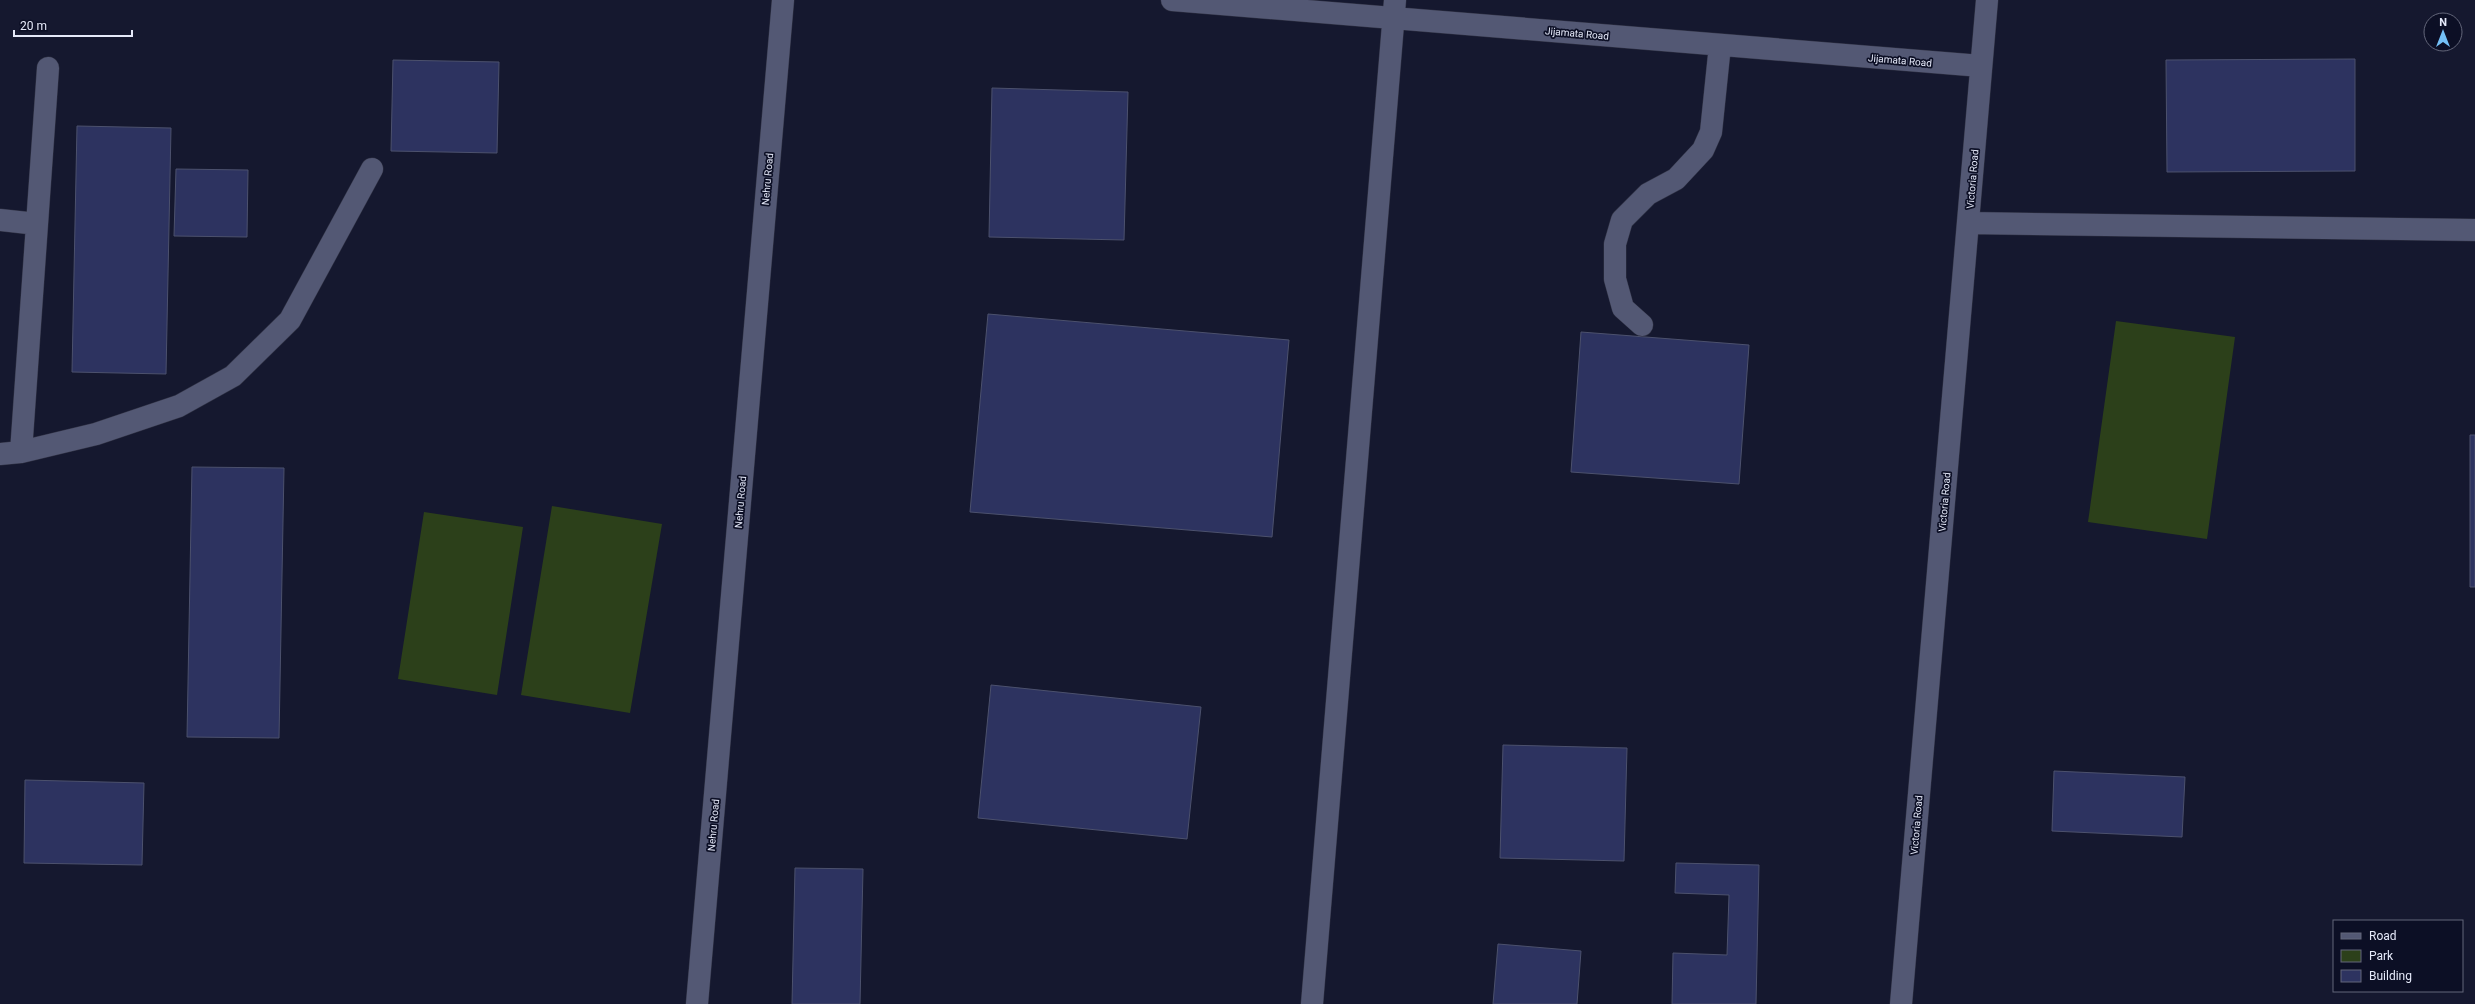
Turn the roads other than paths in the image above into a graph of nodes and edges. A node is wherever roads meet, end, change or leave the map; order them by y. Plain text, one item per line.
1 (783, 0) edge
2 (1172, 0) edge
3 (1987, 0) edge
4 (1395, 9) edge
5 (1720, 45) junction
6 (1981, 66) junction
7 (48, 68) dead end
8 (372, 169) dead end
9 (0, 220) edge
10 (1968, 223) junction
11 (37, 224) junction
12 (2475, 230) edge
13 (1642, 325) dead end
14 (10, 453) edge
15 (697, 1004) edge
16 (1312, 1004) edge
17 (1900, 1004) edge

1 - 15 street, Nehru Road
2 - 4 street, Jijamata Road
3 - 6 street, Victoria Road
4 - 5 street, Jijamata Road
4 - 16 street
5 - 6 street, Jijamata Road
5 - 13 street
6 - 10 street, Victoria Road
7 - 11 street
8 - 14 street
9 - 11 street
10 - 12 street
10 - 17 street, Victoria Road
11 - 14 street

